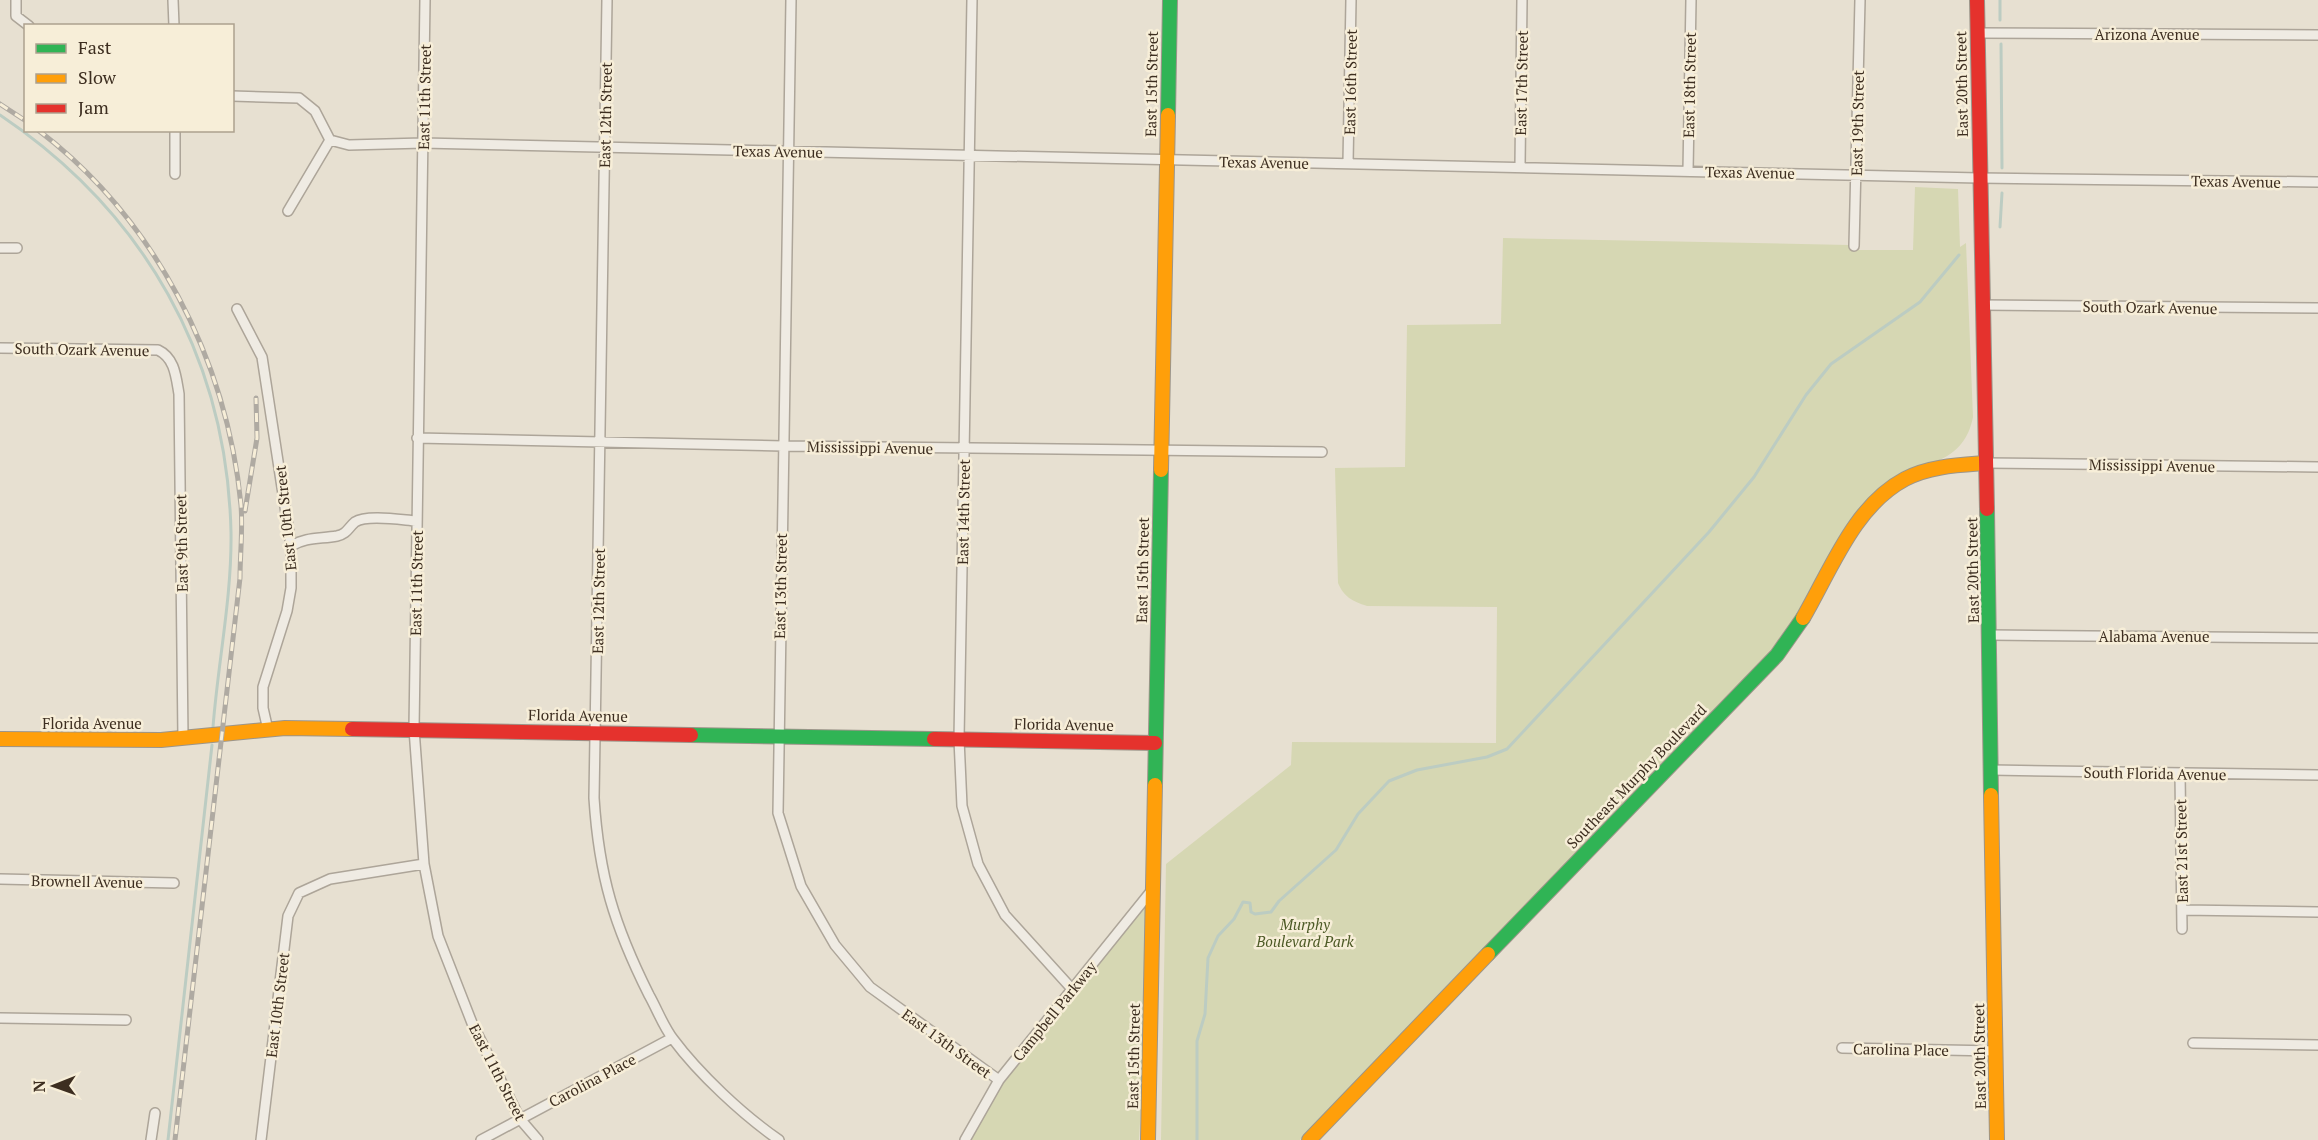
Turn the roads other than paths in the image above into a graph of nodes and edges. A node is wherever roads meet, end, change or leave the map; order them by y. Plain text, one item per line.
1 (16, 0) edge
2 (173, 0) edge
3 (425, 0) edge
4 (607, 0) edge
5 (791, 0) edge
6 (972, 0) edge
7 (1170, 0) edge
8 (1351, 0) edge
9 (1522, 0) edge
10 (1691, 0) edge
11 (1860, 0) edge
12 (1977, 0) edge
13 (26, 24) edge
14 (174, 24) edge
15 (1977, 33) junction
16 (2318, 35) edge
17 (234, 96) edge
18 (175, 132) edge
19 (330, 140) junction
20 (423, 143) junction
21 (605, 148) junction
22 (788, 151) junction
23 (969, 156) junction
24 (1166, 160) junction
25 (1348, 163) junction
26 (1520, 166) junction
27 (1688, 171) junction
28 (175, 174) dead end
29 (1856, 175) junction
30 (1979, 178) junction
31 (2318, 182) edge
32 (288, 211) dead end
33 (1854, 246) dead end
34 (0, 248) edge
35 (17, 248) dead end
36 (1983, 305) junction
37 (2318, 308) edge
38 (237, 309) dead end
39 (0, 348) edge
40 (164, 353) joint
41 (417, 438) junction
42 (600, 442) junction
43 (783, 446) junction
44 (963, 448) junction
45 (1161, 450) junction
46 (1322, 452) dead end
47 (1986, 463) junction
48 (2318, 467) edge
49 (416, 521) junction
50 (291, 546) junction
51 (1990, 635) junction
52 (2318, 638) edge
53 (414, 729) junction
54 (268, 730) junction
55 (596, 732) junction
56 (778, 735) junction
57 (183, 738) junction
58 (0, 739) edge
59 (959, 739) junction
60 (1155, 743) junction
61 (1991, 770) junction
62 (2180, 773) junction
63 (2318, 775) edge
64 (424, 864) junction
65 (0, 879) edge
66 (174, 883) dead end
67 (1153, 889) junction
68 (2182, 910) junction
69 (2318, 912) edge
70 (2182, 929) dead end
71 (1072, 989) junction
72 (0, 1018) edge
73 (126, 1020) dead end
74 (672, 1038) junction
75 (2193, 1043) dead end
76 (2318, 1045) edge
77 (1842, 1048) dead end
78 (1995, 1051) junction
79 (999, 1080) junction
80 (155, 1113) dead end
81 (520, 1119) junction
82 (151, 1140) edge
83 (261, 1140) edge
84 (481, 1140) edge
85 (538, 1140) edge
86 (779, 1140) edge
87 (965, 1140) edge
88 (1148, 1140) edge
89 (1309, 1140) edge
90 (1997, 1140) edge

1 - 13 street
2 - 14 street
3 - 20 street, East 11th Street
4 - 21 street, East 12th Street
5 - 22 street, East 13th Street
6 - 23 street, East 14th Street
7 - 24 main road, East 15th Street
8 - 25 street, East 16th Street
9 - 26 street, East 17th Street
10 - 27 street, East 18th Street
11 - 29 street, East 19th Street
12 - 15 main road, East 20th Street
15 - 16 street, Arizona Avenue
15 - 30 main road, East 20th Street
17 - 19 street
18 - 28 street
19 - 20 street, Texas Avenue
19 - 32 street
20 - 21 street, Texas Avenue
20 - 41 street, East 11th Street
21 - 22 street, Texas Avenue
21 - 42 street, East 12th Street
22 - 23 street, Texas Avenue
22 - 43 street, East 13th Street
23 - 24 street, Texas Avenue
23 - 44 street, East 14th Street
24 - 25 street, Texas Avenue
24 - 45 main road, East 15th Street
25 - 26 street, Texas Avenue
26 - 27 street, Texas Avenue
27 - 29 street, Texas Avenue
29 - 30 street, Texas Avenue
29 - 33 street, East 19th Street
30 - 31 street, Texas Avenue
30 - 36 main road, East 20th Street
34 - 35 street
36 - 37 street, South Ozark Avenue
36 - 47 main road, East 20th Street
38 - 50 street, East 10th Street
39 - 40 street, South Ozark Avenue
40 - 57 street, East 9th Street
41 - 42 street, Mississippi Avenue
41 - 49 street, East 11th Street
42 - 43 street, Mississippi Avenue
42 - 55 street, East 12th Street
43 - 44 street, Mississippi Avenue
43 - 56 street, East 13th Street
44 - 45 street, Mississippi Avenue
44 - 59 street, East 14th Street
45 - 46 street, Mississippi Avenue
45 - 60 main road, East 15th Street
47 - 48 street, Mississippi Avenue
47 - 51 main road, East 20th Street
47 - 89 main road, Southeast Murphy Boulevard
49 - 50 street
49 - 53 street, East 11th Street
50 - 54 street, East 10th Street
51 - 52 street, Alabama Avenue
51 - 61 main road, East 20th Street
53 - 54 main road, Florida Avenue
53 - 55 main road, Florida Avenue
53 - 64 street, East 11th Street
54 - 57 main road, Florida Avenue
55 - 56 main road, Florida Avenue
55 - 74 street, East 12th Street
56 - 59 main road, Florida Avenue
56 - 79 street, East 13th Street
57 - 58 main road, Florida Avenue
59 - 60 main road, Florida Avenue
59 - 71 street, East 14th Street
60 - 67 main road, East 15th Street
61 - 62 street, South Florida Avenue
61 - 78 main road, East 20th Street
62 - 63 street, South Florida Avenue
62 - 68 street, East 21st Street
64 - 81 street, East 11th Street
64 - 83 street, East 10th Street
65 - 66 street, Brownell Avenue
67 - 71 street, Campbell Parkway
67 - 88 main road, East 15th Street
68 - 69 street
68 - 70 street, East 21st Street
71 - 79 street, Campbell Parkway
72 - 73 street
74 - 81 street, Carolina Place
74 - 86 street, East 12th Street
75 - 76 street
77 - 78 street, Carolina Place
78 - 90 main road, East 20th Street
79 - 87 street, Campbell Parkway
80 - 82 street
81 - 84 street, Carolina Place
81 - 85 street, East 11th Street

